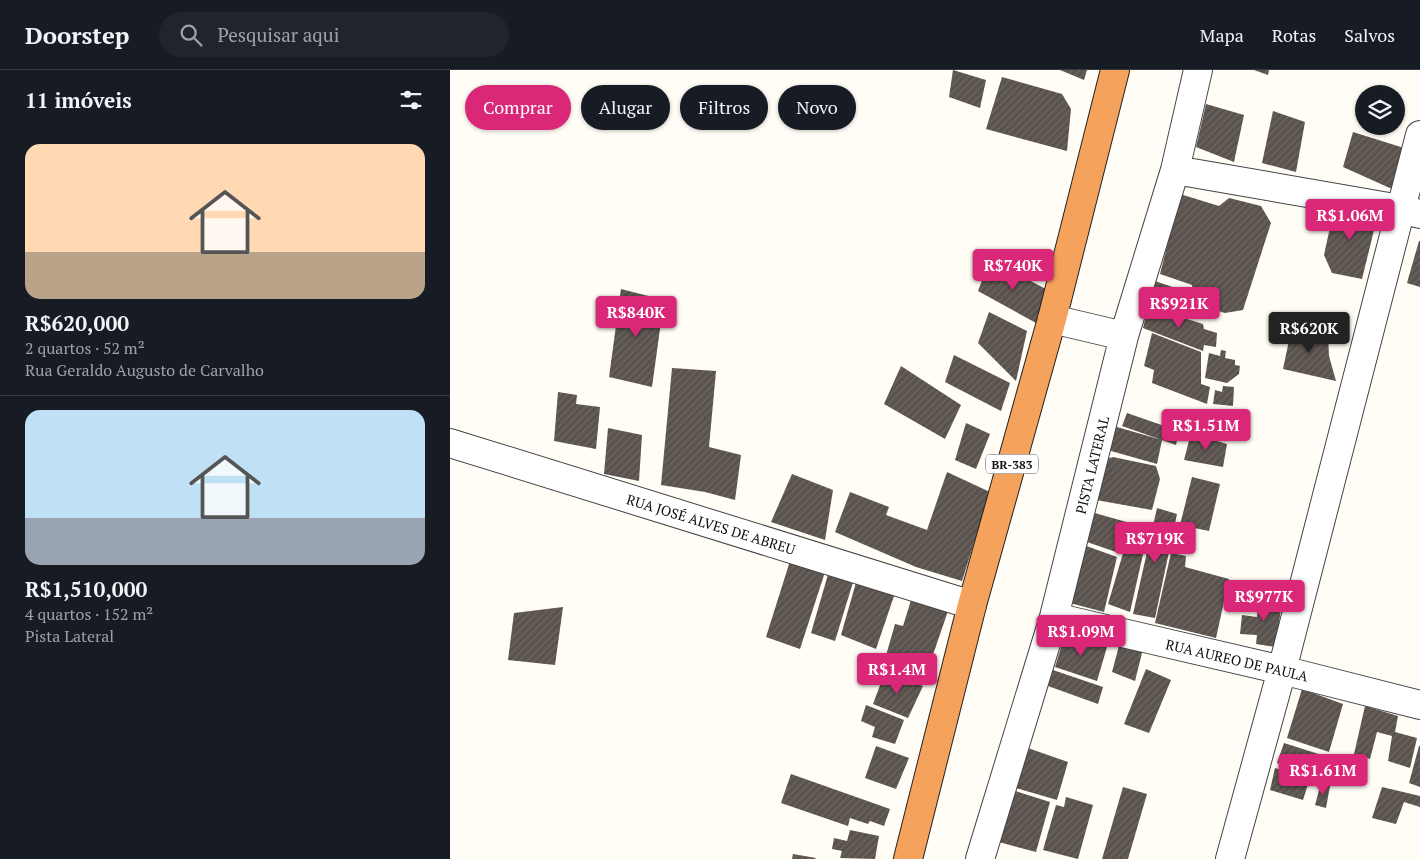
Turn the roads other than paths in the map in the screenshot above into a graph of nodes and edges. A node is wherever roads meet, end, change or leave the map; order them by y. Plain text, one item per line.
1 (1115, 70) edge
2 (1198, 70) edge
3 (1420, 135) edge
4 (1176, 170) junction
5 (1410, 212) edge
6 (1052, 319) junction
7 (1124, 336) junction
8 (450, 443) edge
9 (972, 605) junction
10 (1054, 617) junction
11 (1282, 670) junction
12 (1420, 705) edge
13 (908, 859) edge
14 (980, 859) edge
15 (1230, 859) edge

1 - 6 highway, BR-383
2 - 4 street, PISTA LATERAL
3 - 5 street
4 - 5 street
4 - 7 street, PISTA LATERAL
5 - 11 street
6 - 7 street
6 - 9 highway, BR-383
7 - 10 street, PISTA LATERAL
8 - 9 street, RUA JOSÉ ALVES DE ABREU
9 - 13 highway, BR-383
10 - 11 street, RUA AUREO DE PAULA
10 - 14 street, PISTA LATERAL
11 - 12 street, RUA AUREO DE PAULA
11 - 15 street

